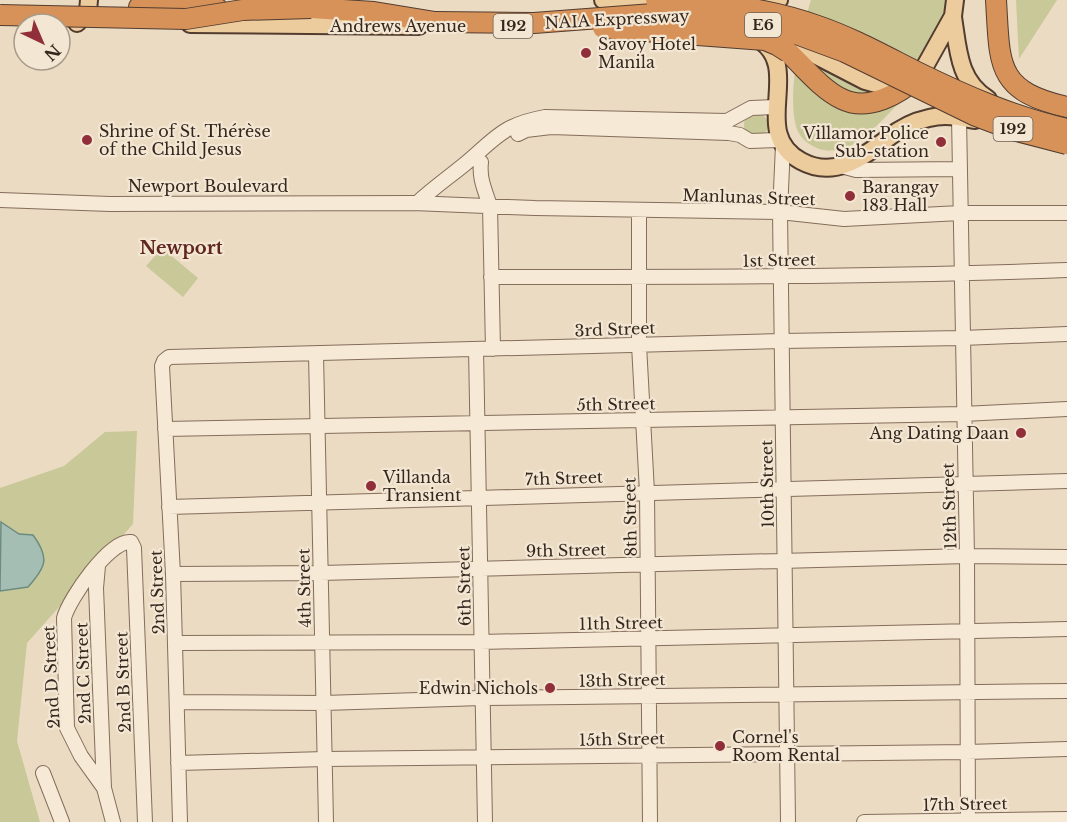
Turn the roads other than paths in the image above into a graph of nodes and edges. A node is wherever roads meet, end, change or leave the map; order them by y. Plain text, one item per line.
1 (90, 0) edge
2 (164, 0) edge
3 (191, 0) edge
4 (277, 0) edge
5 (603, 0) edge
6 (656, 0) edge
7 (779, 0) edge
8 (996, 0) edge
9 (0, 4) edge
10 (954, 8) edge
11 (243, 10) junction
12 (0, 15) edge
13 (0, 22) edge
14 (77, 23) junction
15 (534, 23) junction
16 (290, 26) junction
17 (736, 30) junction
18 (919, 76) junction
19 (776, 107) junction
20 (1067, 107) edge
21 (741, 115) junction
22 (959, 117) junction
23 (1067, 124) edge
24 (1067, 129) edge
25 (740, 135) junction
26 (782, 142) junction
27 (1067, 143) edge
28 (481, 162) junction
29 (841, 166) junction
30 (960, 169) junction
31 (0, 200) edge
32 (424, 203) junction
33 (490, 206) junction
34 (639, 211) junction
35 (780, 212) junction
36 (960, 213) junction
37 (1067, 213) edge
38 (1067, 270) edge
39 (961, 274) junction
40 (781, 276) junction
41 (638, 277) junction
42 (491, 278) junction
43 (1067, 334) edge
44 (962, 338) junction
45 (782, 341) junction
46 (639, 345) junction
47 (476, 349) junction
48 (493, 349) junction
49 (316, 354) junction
50 (164, 361) joint
51 (1067, 409) edge
52 (963, 414) junction
53 (783, 417) junction
54 (643, 419) junction
55 (477, 423) junction
56 (318, 426) junction
57 (165, 429) junction
58 (1067, 481) edge
59 (965, 484) junction
60 (784, 489) junction
61 (647, 492) junction
62 (479, 497) junction
63 (320, 502) junction
64 (169, 507) junction
65 (967, 555) junction
66 (1067, 557) edge
67 (784, 561) junction
68 (648, 565) junction
69 (98, 566) junction
70 (480, 568) junction
71 (321, 573) junction
72 (173, 574) junction
73 (1067, 629) edge
74 (967, 632) junction
75 (785, 637) junction
76 (648, 638) junction
77 (321, 642) junction
78 (481, 642) junction
79 (175, 643) junction
80 (1067, 691) edge
81 (966, 692) junction
82 (786, 694) junction
83 (650, 696) junction
84 (482, 698) junction
85 (177, 702) junction
86 (324, 703) junction
87 (1067, 749) edge
88 (967, 752) junction
89 (787, 753) junction
90 (649, 756) junction
91 (483, 758) junction
92 (325, 759) junction
93 (178, 763) junction
94 (43, 773) dead end
95 (104, 788) junction
96 (1067, 819) edge
97 (968, 821) edge
98 (62, 822) edge
99 (113, 822) edge
100 (145, 822) edge
101 (180, 822) edge
102 (326, 822) edge
103 (485, 822) edge
104 (650, 822) edge
105 (788, 822) edge
106 (864, 822) edge

1 - 14 main road
2 - 3 highway
4 - 16 main road
5 - 7 main road
6 - 24 highway, NAIA Expressway / E6, bridge
8 - 20 highway
9 - 11 highway, bridge
10 - 18 main road, 192
10 - 23 main road, 192
11 - 12 highway, NAIA Expressway / E6, bridge
11 - 15 highway, NAIA Expressway / E6, bridge
13 - 14 main road, Andrews Avenue / 192
14 - 16 main road, Andrews Avenue / 192
15 - 18 highway, bridge
15 - 27 highway, NAIA Expressway / E6, bridge
16 - 17 main road, Andrews Avenue / 192
17 - 18 main road
17 - 19 main road, Andrews Avenue / 192
19 - 21 street
19 - 26 main road, 192
21 - 25 street
21 - 32 street
22 - 27 main road, 192
22 - 29 main road, 192
22 - 30 street, 12th Street
25 - 26 street
25 - 28 street
26 - 29 main road, 192
26 - 35 street, 10th Street
28 - 32 street
28 - 33 street
29 - 30 street
30 - 36 street, 12th Street
31 - 32 street, Newport Boulevard
32 - 33 street, Manlunas Street
33 - 34 street, Manlunas Street
33 - 42 street
34 - 35 street, Manlunas Street
34 - 41 street, 8th Street
35 - 36 street, Manlunas Street
35 - 40 street, 10th Street
36 - 37 street, Manlunas Street
36 - 39 street, 12th Street
38 - 39 street, 1st Street
39 - 40 street, 1st Street
39 - 44 street, 12th Street
40 - 41 street, 1st Street
40 - 45 street, 10th Street
41 - 42 street, 1st Street
41 - 46 street, 8th Street
42 - 48 street
43 - 44 street, 3rd Street
44 - 45 street, 3rd Street
44 - 52 street, 12th Street
45 - 46 street, 3rd Street
45 - 53 street, 10th Street
46 - 48 street, 3rd Street
46 - 54 street, 8th Street
47 - 48 street, 3rd Street
47 - 49 street, 3rd Street
47 - 55 street, 6th Street
49 - 50 street, 3rd Street
49 - 56 street, 4th Street
50 - 57 street, 2nd Street
51 - 52 street, 5th Street
52 - 53 street, 5th Street
52 - 59 street, 12th Street
53 - 54 street, 5th Street
53 - 60 street, 10th Street
54 - 55 street, 5th Street
54 - 61 street, 8th Street
55 - 56 street, 5th Street
55 - 62 street, 6th Street
56 - 57 street, 5th Street
56 - 63 street, 4th Street
57 - 64 street, 2nd Street
58 - 59 street, 7th Street
59 - 60 street, 7th Street
59 - 65 street, 12th Street
60 - 61 street, 7th Street
60 - 67 street, 10th Street
61 - 62 street, 7th Street
61 - 68 street, 8th Street
62 - 63 street, 7th Street
62 - 70 street, 6th Street
63 - 64 street, 7th Street
63 - 71 street, 4th Street
64 - 72 street, 2nd Street
65 - 66 street, 9th Street
65 - 67 street, 9th Street
65 - 74 street, 12th Street
67 - 68 street, 9th Street
67 - 75 street, 10th Street
68 - 70 street, 9th Street
68 - 76 street, 8th Street
69 - 95 street, 2nd C Street
69 - 95 street, 2nd D Street
69 - 100 street, 2nd B Street
70 - 71 street, 9th Street
70 - 78 street, 6th Street
71 - 72 street, 9th Street
71 - 77 street, 4th Street
72 - 79 street, 2nd Street
73 - 74 street, 11th Street
74 - 75 street, 11th Street
74 - 81 street, 12th Street
75 - 76 street, 11th Street
75 - 82 street, 10th Street
76 - 78 street, 11th Street
76 - 83 street, 8th Street
77 - 78 street, 11th Street
77 - 79 street, 11th Street
77 - 86 street, 4th Street
78 - 84 street, 6th Street
79 - 85 street, 2nd Street
80 - 81 street, 13th Street
81 - 82 street, 13th Street
81 - 88 street, 12th Street
82 - 83 street, 13th Street
82 - 89 street, 10th Street
83 - 84 street, 13th Street
83 - 90 street, 8th Street
84 - 86 street, 13th Street
84 - 91 street, 6th Street
85 - 86 street, 13th Street
85 - 93 street, 2nd Street
86 - 92 street, 4th Street
87 - 88 street, 15th Street
88 - 89 street, 15th Street
88 - 97 street, 12th Street
89 - 90 street, 15th Street
89 - 105 street, 10th Street
90 - 91 street, 15th Street
90 - 104 street, 8th Street
91 - 92 street, 15th Street
91 - 103 street, 6th Street
92 - 93 street, 15th Street
92 - 102 street, 4th Street
93 - 101 street, 2nd Street
94 - 98 street
95 - 99 street, 2nd C Street
96 - 97 street, 17th Street
97 - 106 street, 17th Street

